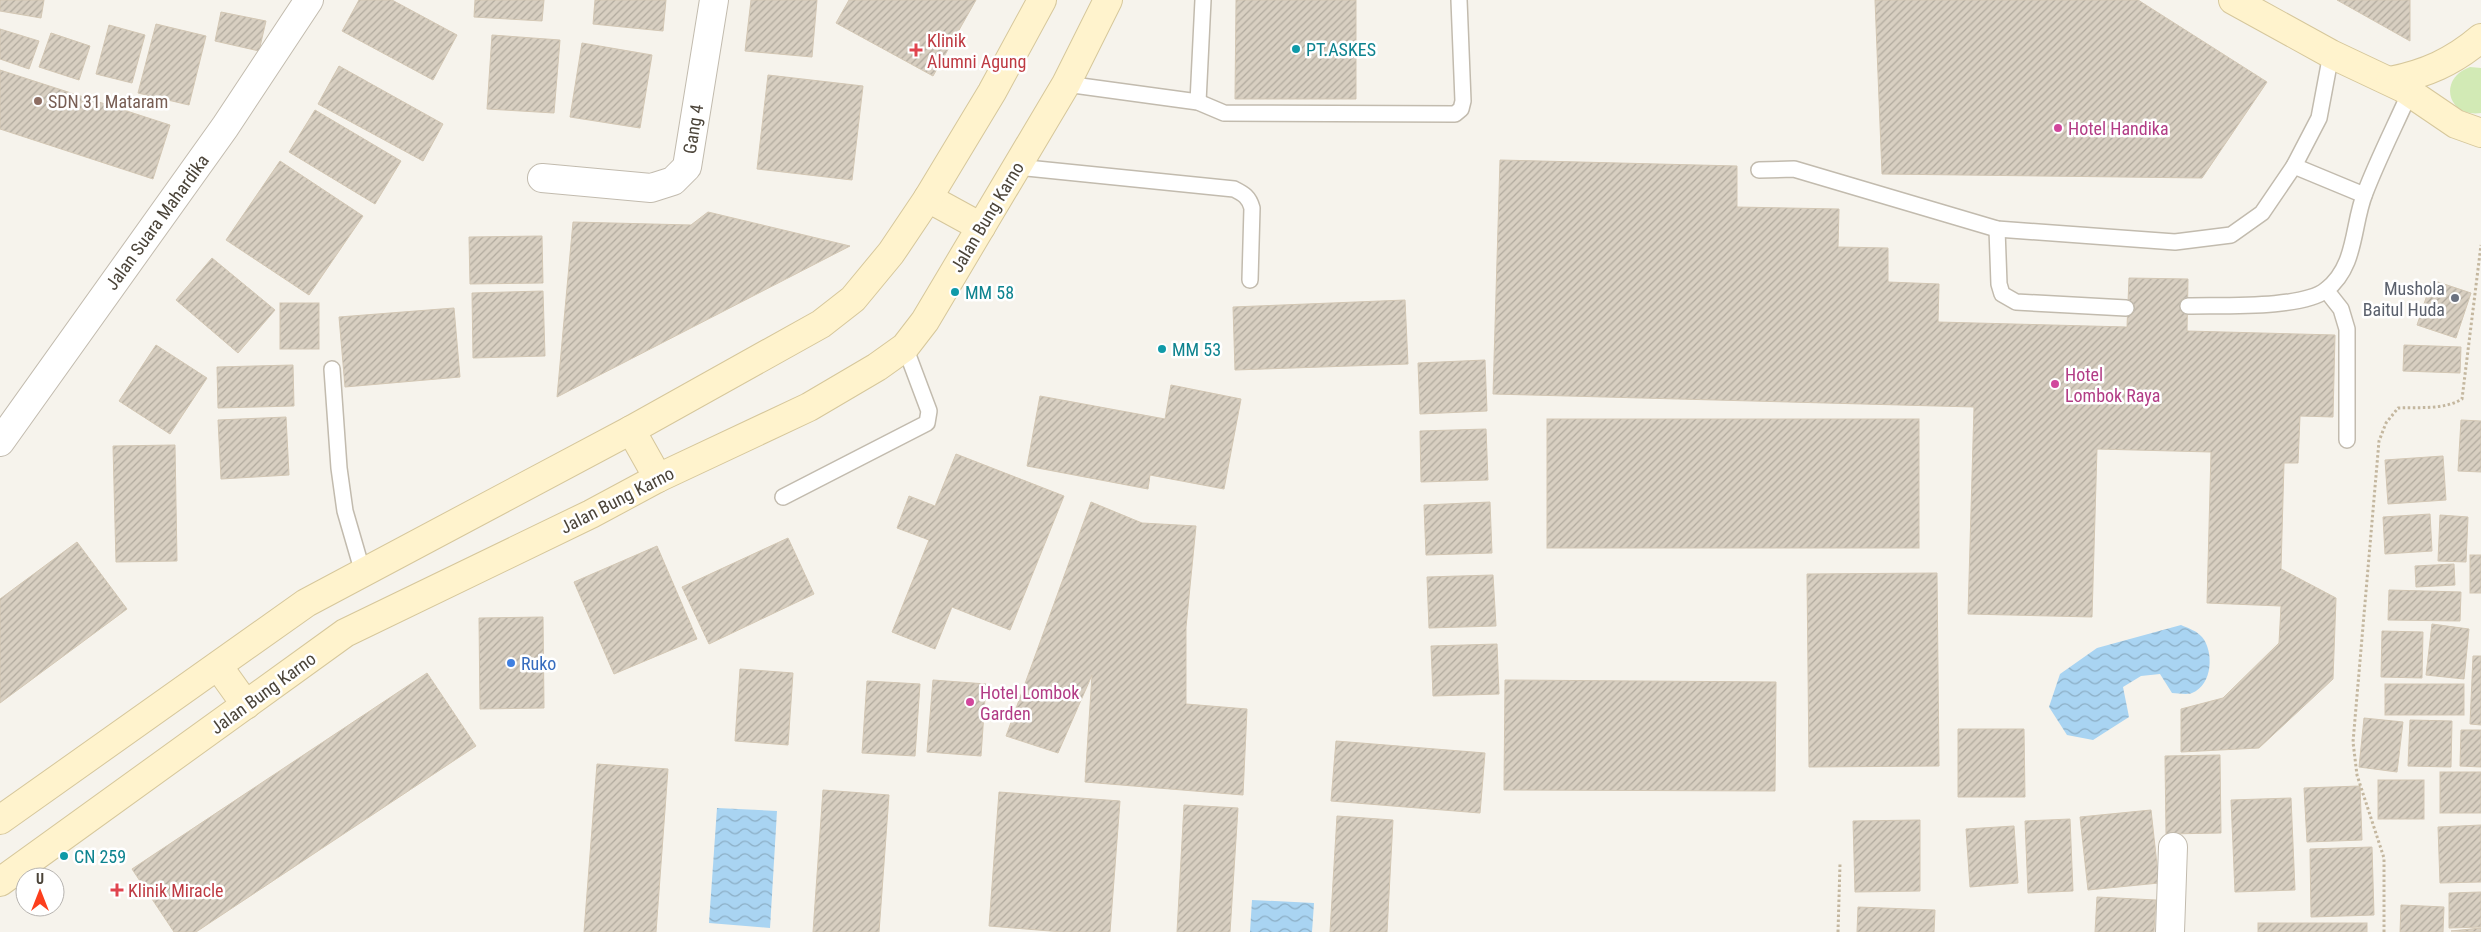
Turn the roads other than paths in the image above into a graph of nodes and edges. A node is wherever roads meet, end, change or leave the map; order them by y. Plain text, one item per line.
1 (309, 0) edge
2 (714, 0) edge
3 (1042, 0) edge
4 (1108, 0) edge
5 (1203, 0) edge
6 (1460, 0) edge
7 (2233, 0) edge
8 (2481, 38) edge
9 (2331, 54) junction
10 (1066, 84) junction
11 (2400, 86) junction
12 (1198, 102) junction
13 (2456, 124) junction
14 (2481, 133) edge
15 (2481, 142) edge
16 (2294, 166) junction
17 (1017, 167) junction
18 (1760, 170) dead end
19 (542, 178) dead end
20 (2364, 195) junction
21 (928, 198) junction
22 (981, 227) junction
23 (1997, 228) junction
24 (1250, 280) dead end
25 (2326, 290) junction
26 (2188, 306) dead end
27 (2126, 308) dead end
28 (904, 346) junction
29 (332, 369) dead end
30 (631, 430) junction
31 (2347, 440) dead end
32 (0, 442) edge
33 (658, 478) junction
34 (783, 497) dead end
35 (363, 573) junction
36 (218, 666) junction
37 (246, 705) junction
38 (0, 820) edge
39 (2173, 847) dead end
40 (0, 882) edge
41 (2170, 932) edge

1 - 32 street, Jalan Suara Mahardika
2 - 19 street, Gang 4
3 - 21 main road
4 - 10 main road, Jalan Bung Karno
5 - 12 lane
6 - 12 lane
7 - 9 main road
8 - 11 main road
9 - 11 main road
9 - 16 lane
10 - 12 lane
10 - 17 main road, Jalan Bung Karno
11 - 13 main road
11 - 20 lane
13 - 14 main road
13 - 15 main road
16 - 20 lane
16 - 23 lane
17 - 22 main road, Jalan Bung Karno
17 - 24 lane
18 - 23 lane
20 - 25 lane
21 - 22 main road
21 - 30 main road
22 - 28 main road, Jalan Bung Karno
23 - 27 lane
25 - 26 lane
25 - 31 lane
28 - 33 main road, Jalan Bung Karno
28 - 34 lane
29 - 35 lane
30 - 33 main road
30 - 35 main road
33 - 37 main road, Jalan Bung Karno
35 - 36 main road
36 - 37 main road
36 - 38 main road
37 - 40 main road, Jalan Bung Karno
39 - 41 street

